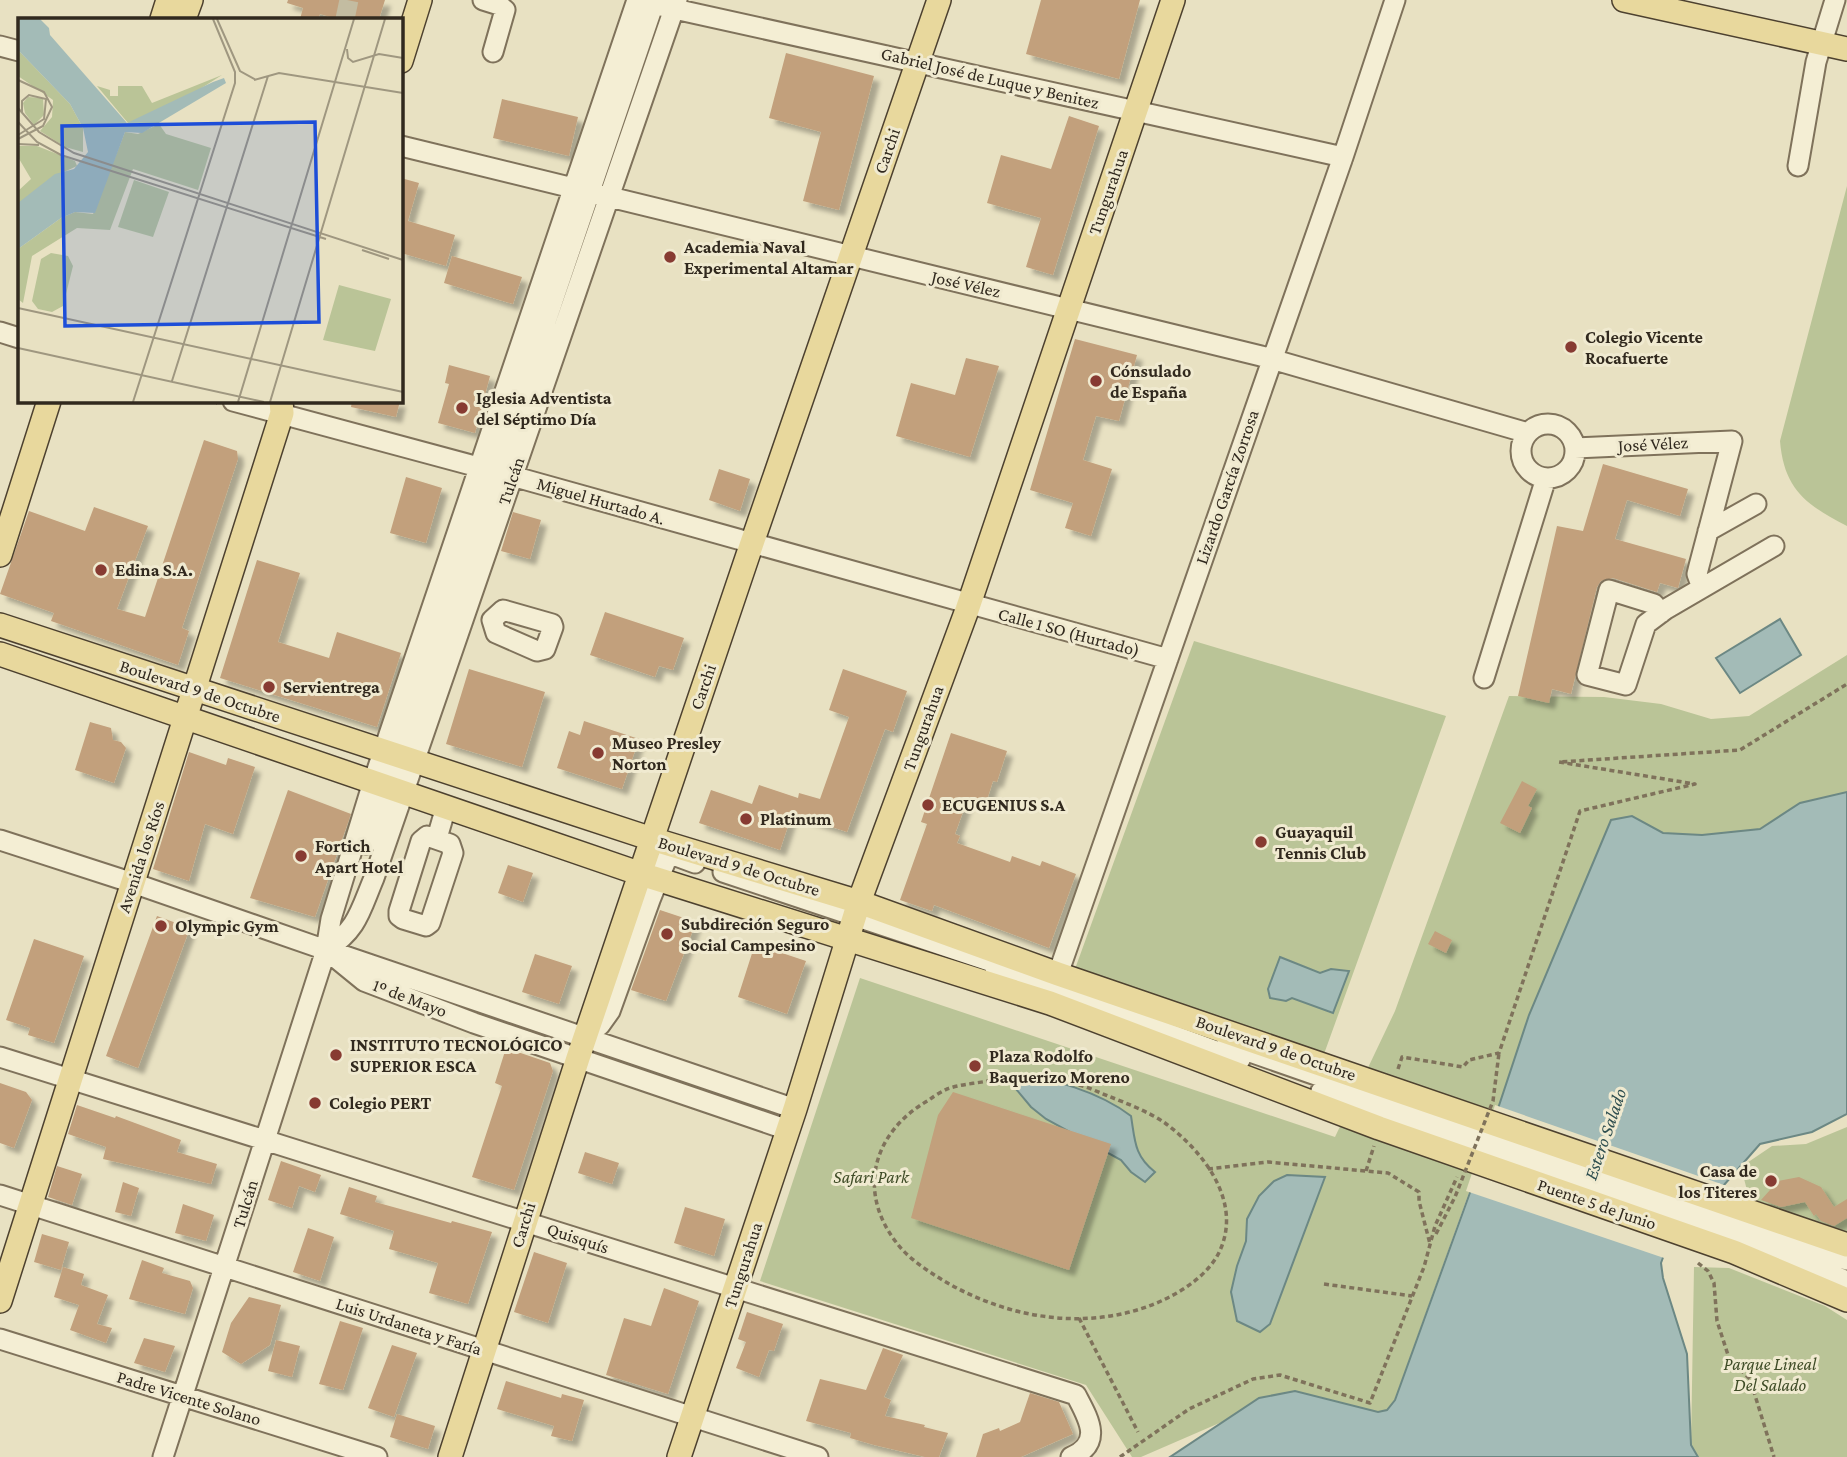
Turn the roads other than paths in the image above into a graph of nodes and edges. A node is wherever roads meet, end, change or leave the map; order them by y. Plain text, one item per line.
1 (168, 0) edge
2 (191, 0) edge
3 (405, 0) edge
4 (420, 0) edge
5 (483, 0) edge
6 (939, 0) edge
7 (1173, 0) edge
8 (1395, 0) edge
9 (1624, 0) edge
10 (1835, 0) edge
11 (644, 1) edge
12 (675, 5) edge
13 (162, 18) edge
14 (184, 18) edge
15 (399, 18) edge
16 (1821, 43) junction
17 (0, 46) edge
18 (1847, 49) edge
19 (18, 51) edge
20 (493, 51) dead end
21 (402, 58) edge
22 (918, 62) junction
23 (1135, 110) junction
24 (402, 146) edge
25 (1343, 157) junction
26 (1798, 166) dead end
27 (591, 193) junction
28 (850, 257) junction
29 (1068, 309) junction
30 (0, 332) edge
31 (18, 338) edge
32 (1271, 358) junction
33 (49, 402) edge
34 (242, 402) edge
35 (284, 407) edge
36 (1528, 433) junction
37 (1575, 448) junction
38 (495, 472) junction
39 (1546, 478) junction
40 (1756, 504) dead end
41 (1708, 531) junction
42 (752, 543) junction
43 (1774, 546) dead end
44 (0, 555) edge
45 (1702, 588) junction
46 (969, 604) junction
47 (466, 612) junction
48 (1661, 613) junction
49 (492, 620) dead end
50 (0, 625) edge
51 (0, 654) edge
52 (1168, 659) junction
53 (1484, 678) dead end
54 (194, 689) junction
55 (185, 717) junction
56 (399, 756) junction
57 (388, 787) junction
58 (446, 807) junction
59 (437, 838) junction
60 (652, 839) junction
61 (0, 840) edge
62 (374, 878) junction
63 (133, 883) junction
64 (649, 884) junction
65 (405, 886) junction
66 (857, 909) junction
67 (848, 938) junction
68 (326, 950) junction
69 (1058, 974) junction
70 (586, 1036) junction
71 (0, 1057) edge
72 (578, 1058) junction
73 (70, 1080) junction
74 (792, 1120) junction
75 (1472, 1122) junction
76 (264, 1141) junction
77 (1468, 1158) joint
78 (0, 1195) edge
79 (31, 1205) junction
80 (524, 1221) junction
81 (1746, 1227) junction
82 (1837, 1240) edge
83 (1847, 1260) edge
84 (225, 1267) junction
85 (1847, 1281) edge
86 (735, 1288) junction
87 (1847, 1300) edge
88 (0, 1301) edge
89 (0, 1339) edge
90 (485, 1350) junction
91 (183, 1397) junction
92 (692, 1417) junction
93 (1103, 1452) edge
94 (163, 1457) edge
95 (377, 1457) edge
96 (450, 1457) edge
97 (679, 1457) edge
98 (818, 1457) edge
99 (1071, 1457) edge

1 - 13 main road
2 - 14 main road
3 - 15 main road
4 - 21 main road
5 - 20 street
6 - 22 main road, Carchi
7 - 23 main road, Tungurahua
8 - 25 street, Lizardo García Zorrosa
9 - 16 main road
10 - 16 street
11 - 12 street, Gabriel José de Luque y Benitez
11 - 27 street, Tulcán
12 - 22 street, Gabriel José de Luque y Benitez
12 - 27 street, Tulcán
16 - 18 main road
16 - 26 street
17 - 19 street
22 - 23 street, Gabriel José de Luque y Benitez
22 - 28 main road, Carchi
23 - 25 street, Gabriel José de Luque y Benitez
23 - 29 main road, Tungurahua
24 - 27 street, José Vélez
25 - 32 street, Lizardo García Zorrosa
27 - 28 street, José Vélez
27 - 38 street, Tulcán
27 - 38 street, Tulcán
28 - 29 street, José Vélez
28 - 42 main road, Carchi
29 - 32 street, José Vélez
29 - 46 main road, Tungurahua
30 - 31 street
32 - 36 street, José Vélez
32 - 52 street, Lizardo García Zorrosa
33 - 44 main road
34 - 35 street, Miguel Hurtado A.
35 - 38 street, Miguel Hurtado A.
35 - 54 main road, Avenida los Ríos
36 - 37 street
36 - 39 street
37 - 39 street
37 - 41 street, José Vélez
38 - 42 street, Miguel Hurtado A.
38 - 47 street, Tulcán
38 - 56 street
39 - 53 street
40 - 41 street
41 - 45 street
42 - 46 street, Miguel Hurtado A.
42 - 60 main road, Carchi
43 - 45 street
45 - 48 street
46 - 52 street, Calle 1 SO (Hurtado)
46 - 66 main road, Tungurahua
47 - 49 street
47 - 56 street, Tulcán
48 - 48 street
50 - 54 main road, Boulevard 9 de Octubre
51 - 55 main road, Boulevard 9 de Octubre
52 - 69 street, Lizardo García Zorrosa
54 - 55 main road, Avenida los Ríos
54 - 56 main road, Boulevard 9 de Octubre
55 - 57 main road, Boulevard 9 de Octubre
55 - 63 main road, Avenida los Ríos
56 - 57 street, Tulcán
56 - 57 street, Tulcán
56 - 60 main road, Boulevard 9 de Octubre
57 - 58 main road, Boulevard 9 de Octubre
57 - 62 street, Tulcán
57 - 68 street, Tulcán
58 - 59 street
58 - 64 main road, Boulevard 9 de Octubre
59 - 65 street
59 - 65 street
60 - 64 main road, Carchi
60 - 66 main road, Boulevard 9 de Octubre
61 - 63 street, 1º de Mayo
62 - 65 street
62 - 68 street, Tulcán
63 - 68 street, 1º de Mayo
63 - 73 main road, Avenida los Ríos
64 - 66 street, Boulevard 9 de Octubre
64 - 67 main road, Boulevard 9 de Octubre
64 - 70 main road, Carchi
66 - 67 main road, Tungurahua
66 - 69 main road, Boulevard 9 de Octubre
66 - 75 street, Boulevard 9 de Octubre
67 - 74 main road, Tungurahua
67 - 77 main road, Boulevard 9 de Octubre
68 - 70 street
68 - 72 street, 1º de Mayo
68 - 76 street, Tulcán
69 - 75 main road, Boulevard 9 de Octubre
70 - 72 main road, Carchi
70 - 74 street
71 - 73 street, Quisquís
72 - 74 street, 1º de Mayo
72 - 80 main road, Carchi
73 - 76 street, Quisquís
73 - 79 main road, Avenida los Ríos
74 - 86 main road, Tungurahua
75 - 81 main road
76 - 80 street, Quisquís
76 - 84 street, Tulcán
77 - 81 main road, Puente 5 de Junio
78 - 79 street, Luis Urdaneta y Faría
79 - 84 street, Luis Urdaneta y Faría
79 - 88 main road, Avenida los Ríos
80 - 86 street, Quisquís
80 - 90 main road, Carchi
81 - 82 main road
81 - 83 street
81 - 85 street
81 - 87 main road
84 - 90 street, Luis Urdaneta y Faría
84 - 91 street, Tulcán
86 - 92 main road, Tungurahua
86 - 93 street, Quisquís
89 - 91 street, Padre Vicente Solano
90 - 92 street, Luis Urdaneta y Faría
90 - 96 main road, Carchi
91 - 94 street, Tulcán
91 - 95 street, Padre Vicente Solano
92 - 97 main road, Tungurahua
92 - 98 street, Luis Urdaneta y Faría
93 - 99 street

